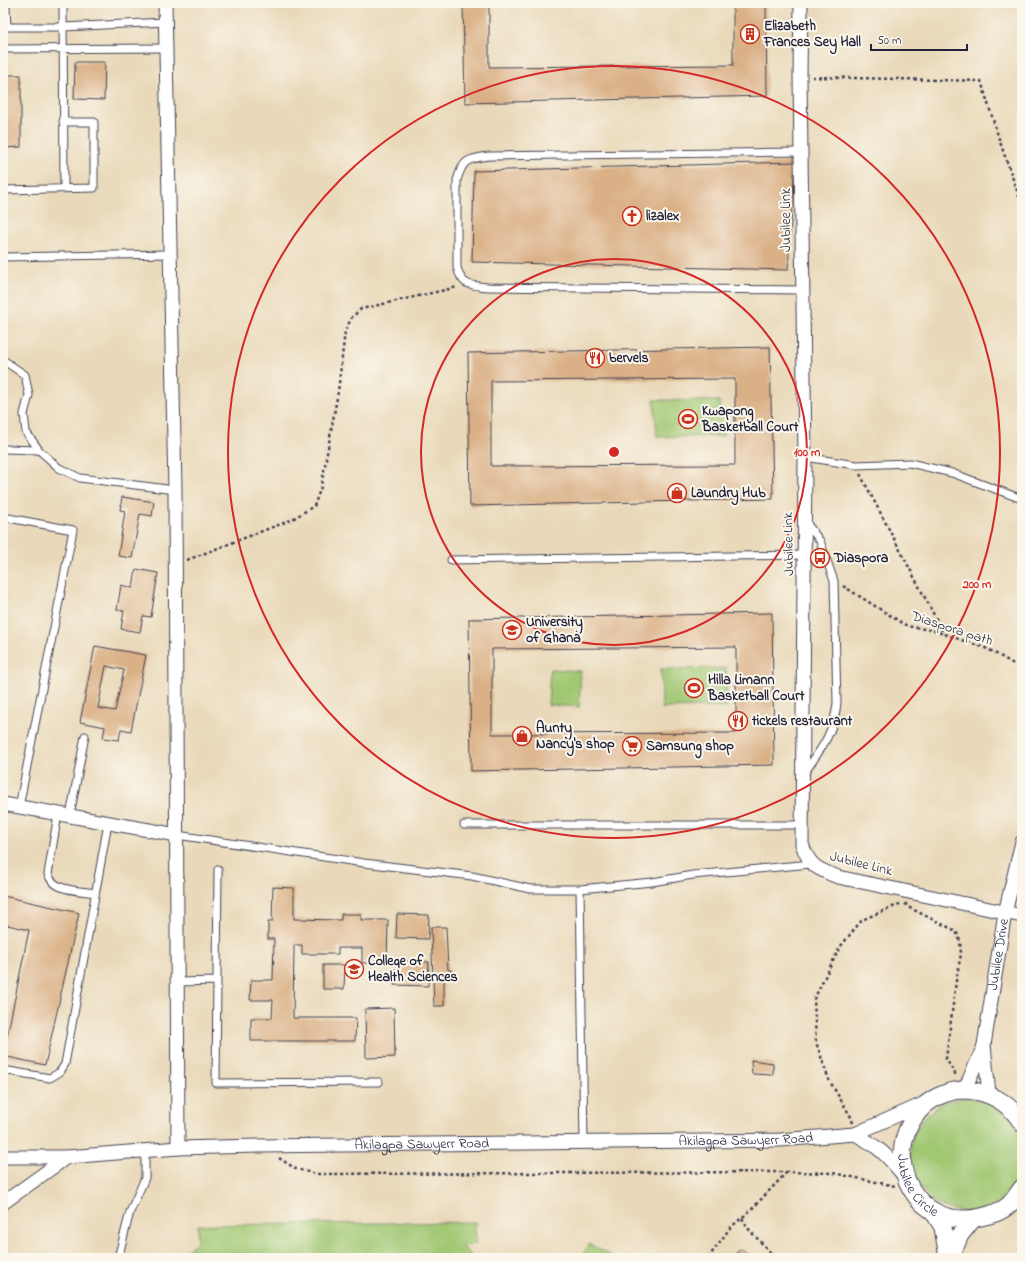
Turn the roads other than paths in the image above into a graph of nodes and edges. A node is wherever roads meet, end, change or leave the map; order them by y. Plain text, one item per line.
1 (63, 3) edge
2 (165, 3) edge
3 (801, 3) edge
4 (3, 5) edge
5 (166, 22) junction
6 (5, 27) edge
7 (63, 27) junction
8 (166, 48) junction
9 (3, 49) edge
10 (62, 49) junction
11 (63, 122) junction
12 (802, 152) junction
13 (64, 189) junction
14 (3, 190) edge
15 (170, 254) junction
16 (3, 257) edge
17 (802, 290) junction
18 (3, 360) edge
19 (3, 449) edge
20 (39, 450) junction
21 (805, 457) junction
22 (175, 490) junction
23 (1022, 499) edge
24 (3, 517) edge
25 (804, 519) junction
26 (805, 555) junction
27 (451, 560) dead end
28 (85, 736) dead end
29 (803, 774) junction
30 (3, 804) edge
31 (19, 807) junction
32 (64, 815) junction
33 (108, 823) junction
34 (464, 825) dead end
35 (802, 825) junction
36 (177, 835) junction
37 (1022, 842) edge
38 (811, 864) junction
39 (218, 870) dead end
40 (580, 889) junction
41 (95, 893) junction
42 (1005, 913) junction
43 (1022, 916) edge
44 (217, 981) junction
45 (178, 982) junction
46 (984, 1045) junction
47 (3, 1070) edge
48 (379, 1082) dead end
49 (961, 1090) junction
50 (989, 1094) junction
51 (925, 1103) junction
52 (1022, 1123) edge
53 (855, 1134) junction
54 (584, 1142) junction
55 (178, 1148) junction
56 (145, 1151) junction
57 (3, 1157) edge
58 (67, 1157) junction
59 (908, 1183) junction
60 (1022, 1188) edge
61 (3, 1203) edge
62 (1015, 1203) edge
63 (933, 1211) junction
64 (973, 1219) junction
65 (118, 1258) edge
66 (949, 1258) edge

1 - 7 lane
2 - 5 street
3 - 12 street, Jubilee Link
4 - 6 lane
5 - 7 lane
5 - 8 street
6 - 7 lane
7 - 10 lane
8 - 10 lane
8 - 15 street
9 - 10 lane
10 - 11 lane
11 - 13 lane
11 - 13 lane
12 - 17 street, Jubilee Link
12 - 17 lane
13 - 14 lane
15 - 16 lane
15 - 22 street
17 - 21 street, Jubilee Link
18 - 20 lane
19 - 20 lane
20 - 22 lane
21 - 23 lane
21 - 25 street, Jubilee Link
22 - 36 street
24 - 31 lane
25 - 26 street, Jubilee Link
25 - 29 lane
26 - 27 lane
26 - 29 street, Jubilee Link
28 - 32 lane
29 - 35 street, Jubilee Link
30 - 31 street
31 - 32 street
32 - 33 street
32 - 41 lane
33 - 36 street
33 - 41 lane
34 - 35 lane
35 - 38 street, Jubilee Link
36 - 40 lane
36 - 45 street
37 - 42 street, Jubilee Drive
38 - 40 lane
38 - 42 street, Jubilee Link
39 - 44 lane
40 - 54 lane
41 - 47 lane
42 - 43 street, Jubilee Link
42 - 46 street, Jubilee Drive
44 - 45 lane
44 - 48 lane
45 - 55 street
46 - 49 street, Jubilee Drive
46 - 50 street, Jubilee Drive
49 - 50 street, Jubilee Circle
49 - 51 street, Jubilee Circle
50 - 52 street, Jubilee Circle
51 - 53 street, Akilagpa Sawyerr Road
51 - 59 street, Jubilee Circle
53 - 54 street, Akilagpa Sawyerr Road
53 - 59 street
54 - 55 street, Akilagpa Sawyerr Road
55 - 56 street, Akilagpa Sawyerr Road
56 - 58 street, Akilagpa Sawyerr Road
56 - 65 lane
57 - 58 street, Akilagpa Sawyerr Road
58 - 61 street
59 - 63 street, Jubilee Circle
60 - 62 street, Jubilee Circle
62 - 64 street, Jubilee Circle
63 - 64 street, Jubilee Circle
63 - 66 street
64 - 66 street

